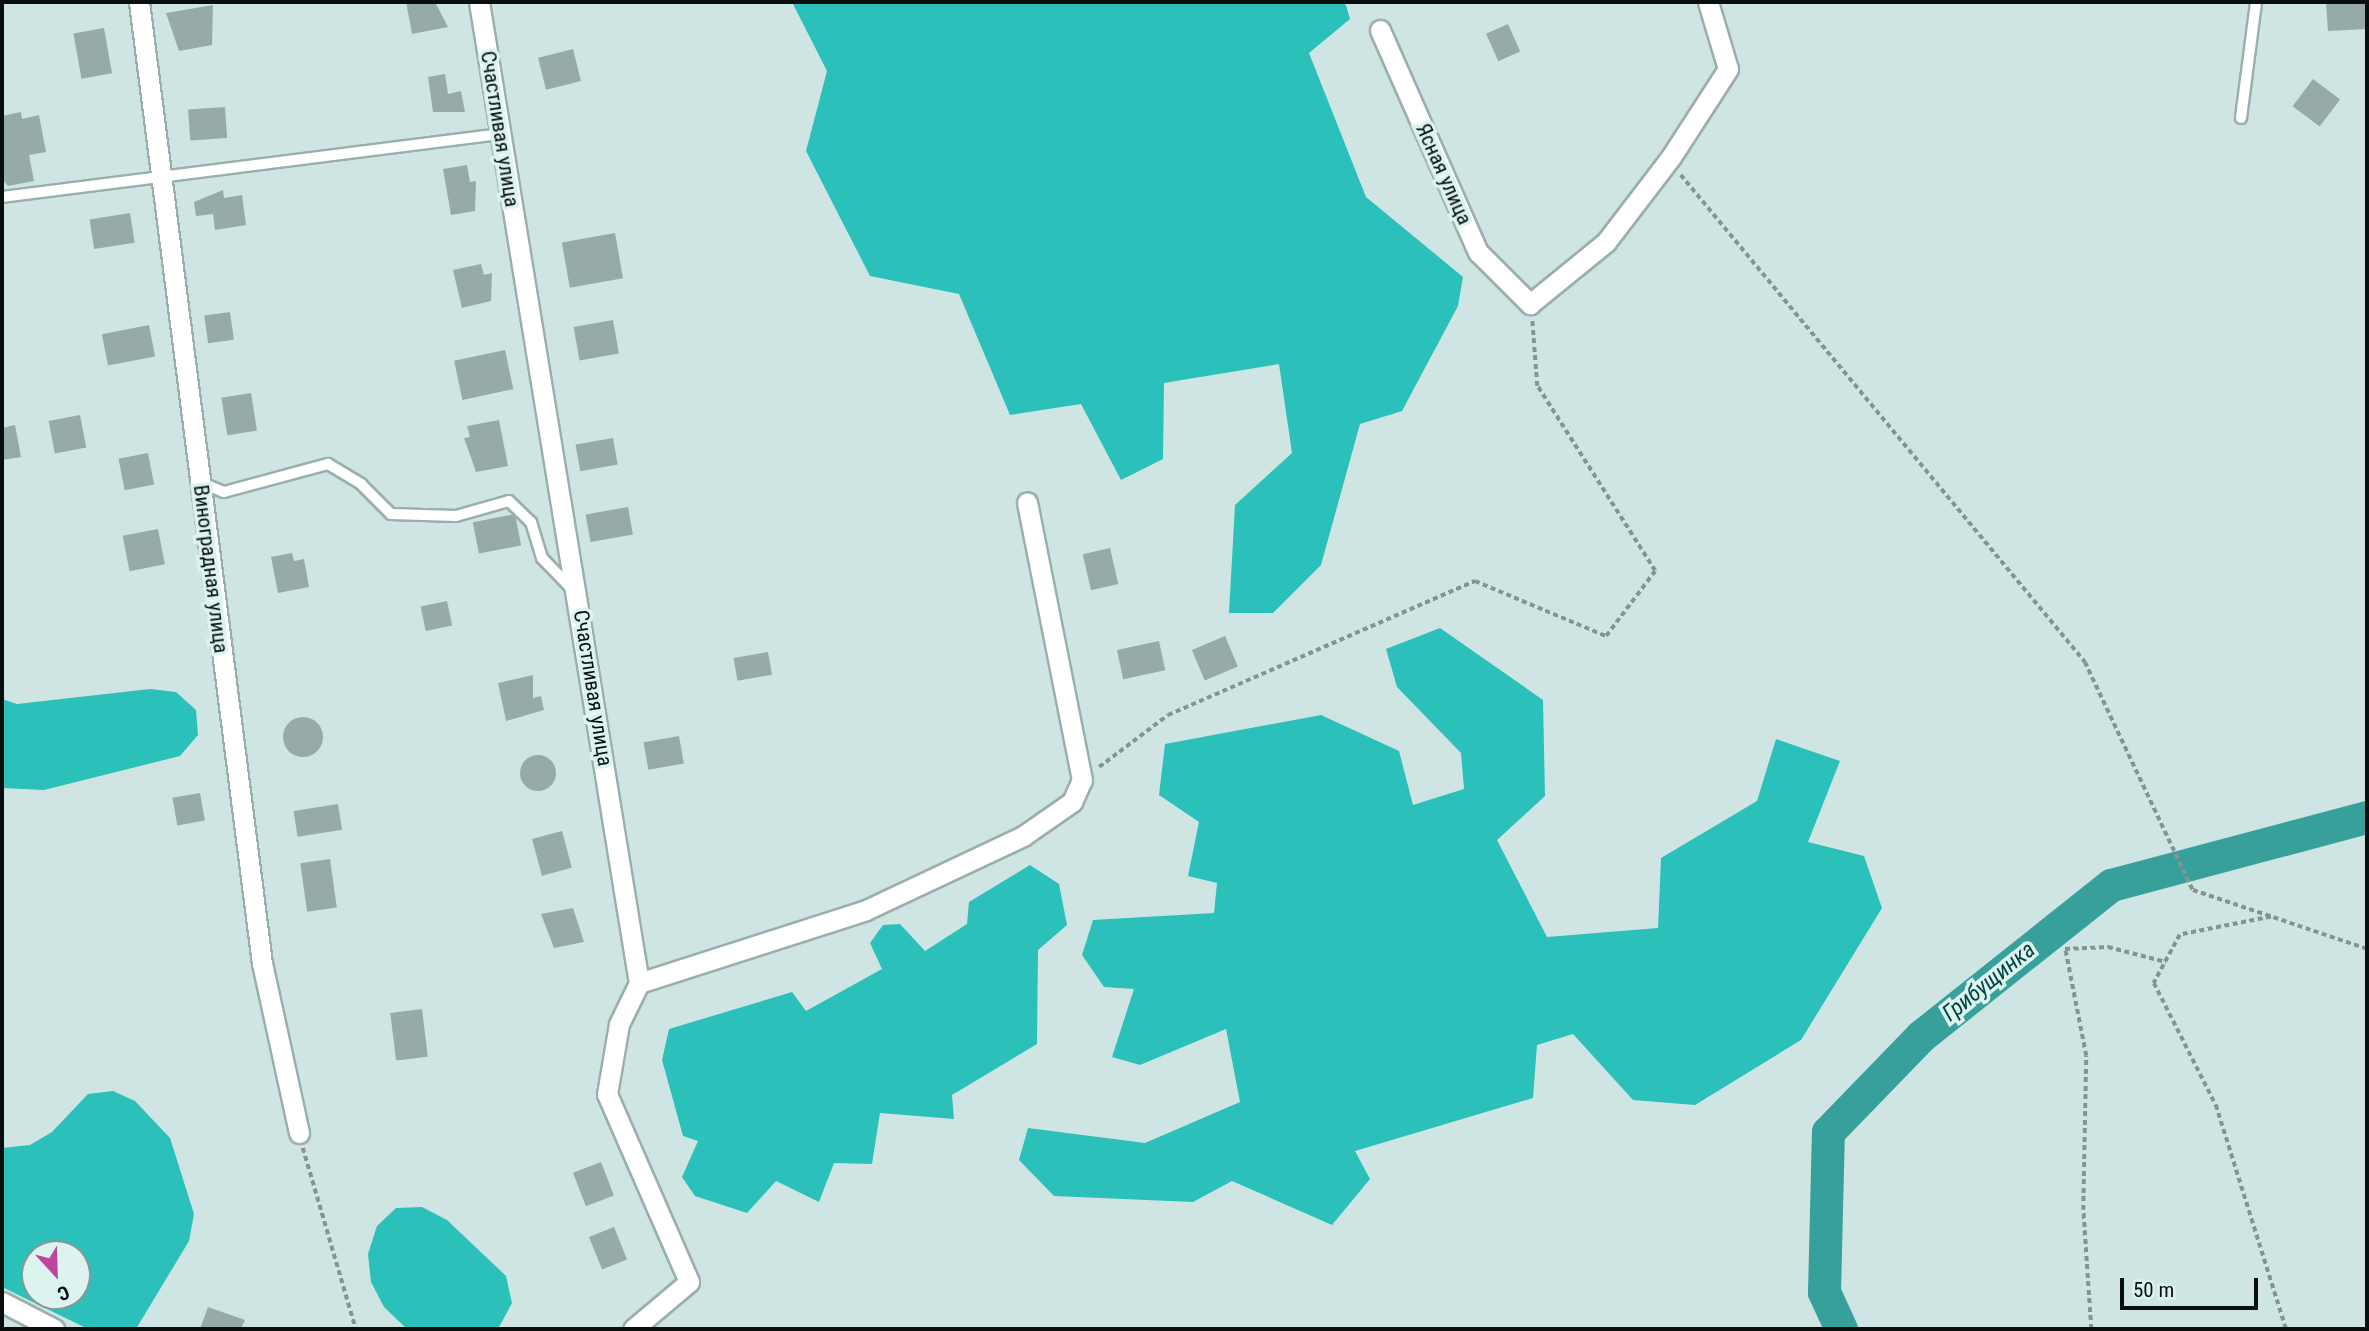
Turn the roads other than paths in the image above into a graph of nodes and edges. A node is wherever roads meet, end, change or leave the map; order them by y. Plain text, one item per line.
1 (139, 2) edge
2 (479, 2) edge
3 (2256, 2) edge
4 (1716, 3) edge
5 (1380, 30) dead end
6 (2241, 118) dead end
7 (500, 134) junction
8 (161, 177) junction
9 (2, 197) edge
10 (200, 482) junction
11 (1027, 502) dead end
12 (579, 597) junction
13 (639, 983) junction
14 (299, 1133) road end
15 (2, 1302) edge
16 (54, 1329) edge
17 (633, 1329) edge

1 - 8 street, Виноградная улица
2 - 7 street, Счастливая улица
3 - 6 lane
4 - 5 street, Ясная улица
7 - 8 lane
7 - 12 street, Счастливая улица
8 - 9 lane
8 - 10 street, Виноградная улица
10 - 12 lane
10 - 14 street, Виноградная улица
11 - 13 street
12 - 13 street, Счастливая улица
13 - 17 street
15 - 16 street

